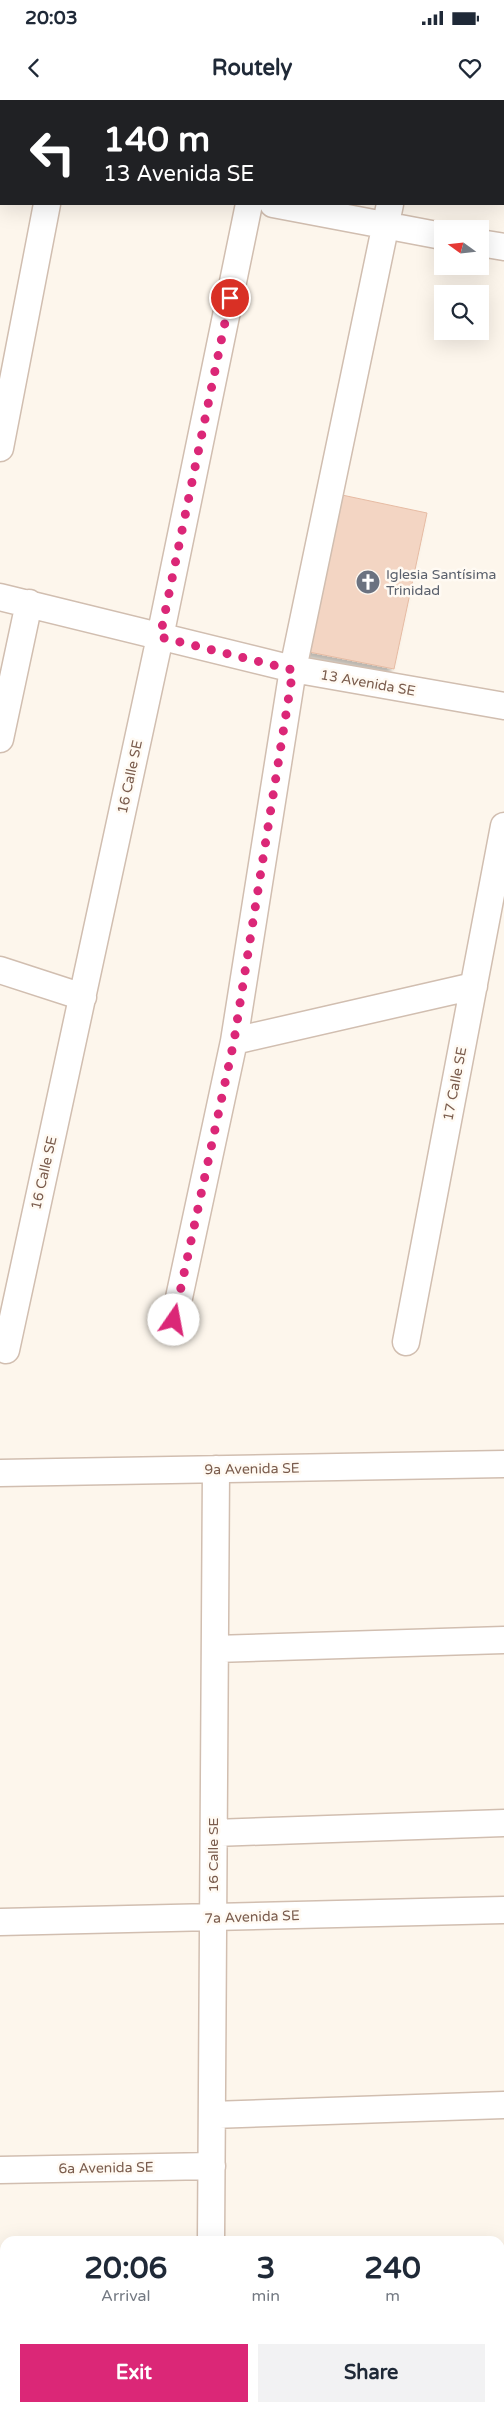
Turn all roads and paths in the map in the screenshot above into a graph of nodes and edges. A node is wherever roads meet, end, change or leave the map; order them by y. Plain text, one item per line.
1 (47, 205) edge
2 (249, 205) edge
3 (283, 205) edge
4 (387, 215) edge
5 (434, 233) edge
6 (489, 244) edge
7 (504, 247) edge
8 (0, 448) edge
9 (0, 598) edge
10 (29, 603) junction
11 (160, 637) junction
12 (293, 670) junction
13 (504, 706) edge
14 (0, 738) edge
15 (504, 826) edge
16 (495, 923) edge
17 (0, 970) edge
18 (474, 986) junction
19 (84, 997) junction
20 (234, 1041) junction
21 (174, 1320) dead end
22 (406, 1342) dead end
23 (6, 1350) dead end
24 (504, 1464) edge
25 (216, 1469) junction
26 (0, 1473) edge
27 (504, 1640) edge
28 (214, 1650) junction
29 (504, 1823) edge
30 (214, 1832) junction
31 (504, 1910) edge
32 (213, 1918) junction
33 (0, 1922) edge
34 (504, 2105) edge
35 (212, 2115) junction
36 (212, 2166) junction
37 (0, 2170) edge
38 (211, 2236) edge

1 - 8 street
2 - 11 street, 16 Calle SE
3 - 4 street
4 - 5 street
4 - 12 street
6 - 7 street
9 - 10 street, 13 Avenida SE
10 - 11 street, 13 Avenida SE
10 - 14 street
11 - 12 street, 13 Avenida SE
11 - 19 street, 16 Calle SE
12 - 13 street, 13 Avenida SE
12 - 20 street
15 - 16 street, 17 Calle SE
16 - 18 street, 17 Calle SE
17 - 19 street
18 - 20 street
18 - 22 street, 17 Calle SE
19 - 23 street, 16 Calle SE
20 - 21 street
24 - 25 street, 9a Avenida SE
25 - 26 street, 9a Avenida SE
25 - 28 street, 16 Calle SE
27 - 28 street
28 - 30 street, 16 Calle SE
29 - 30 street
30 - 32 street, 16 Calle SE
31 - 32 street, 7a Avenida SE
32 - 33 street, 7a Avenida SE
32 - 35 street, 16 Calle SE
34 - 35 street
35 - 36 street, 16 Calle SE
36 - 37 street, 6a Avenida SE
36 - 38 street, 16 Calle SE

